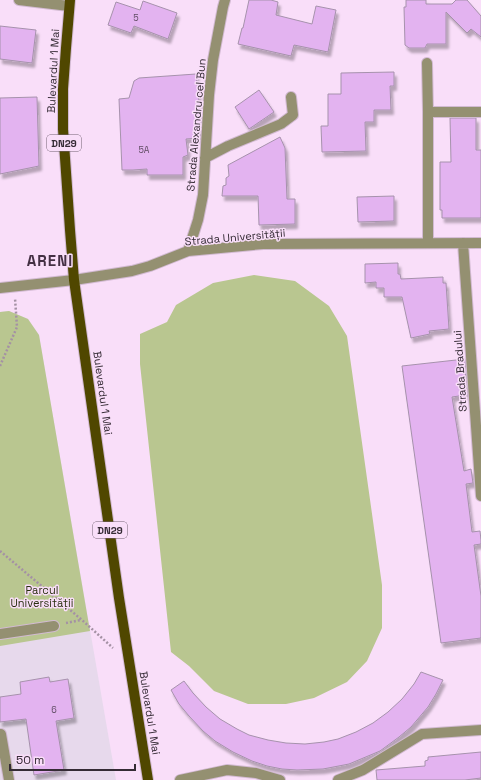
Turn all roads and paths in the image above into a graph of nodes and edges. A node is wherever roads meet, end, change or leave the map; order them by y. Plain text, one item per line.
1 (19, 0) edge
2 (225, 0) edge
3 (70, 3) edge
4 (426, 63) dead end
5 (291, 97) dead end
6 (428, 112) junction
7 (481, 112) edge
8 (205, 158) junction
9 (428, 243) junction
10 (464, 243) junction
11 (481, 243) edge
12 (188, 251) junction
13 (74, 280) junction
14 (14, 287) junction
15 (0, 288) edge
16 (0, 366) edge
17 (481, 496) edge
18 (0, 551) edge
19 (54, 626) dead end
20 (0, 634) edge
21 (130, 663) junction
22 (481, 730) edge
23 (1, 734) dead end
24 (9, 780) edge
25 (148, 780) edge
26 (180, 780) edge
27 (280, 780) edge
28 (338, 780) edge

1 - 3 street
2 - 8 street, Strada Alexandru cel Bun
3 - 13 main road, Bulevardul 1 Mai / DN29
4 - 6 street
5 - 8 street
6 - 7 street
6 - 9 street
8 - 12 street, Strada Alexandru cel Bun
9 - 10 street, Strada Universității
9 - 12 street, Strada Universității
10 - 11 street, Strada Universității
10 - 17 street, Strada Bradului
12 - 13 street, Strada Universității
13 - 14 street, Strada Universității
13 - 21 main road, Bulevardul 1 Mai / DN29
14 - 15 street, Strada Universității
14 - 16 path
18 - 21 path
19 - 20 street
21 - 25 main road, Bulevardul 1 Mai / DN29
22 - 28 street
23 - 24 street
26 - 27 street

